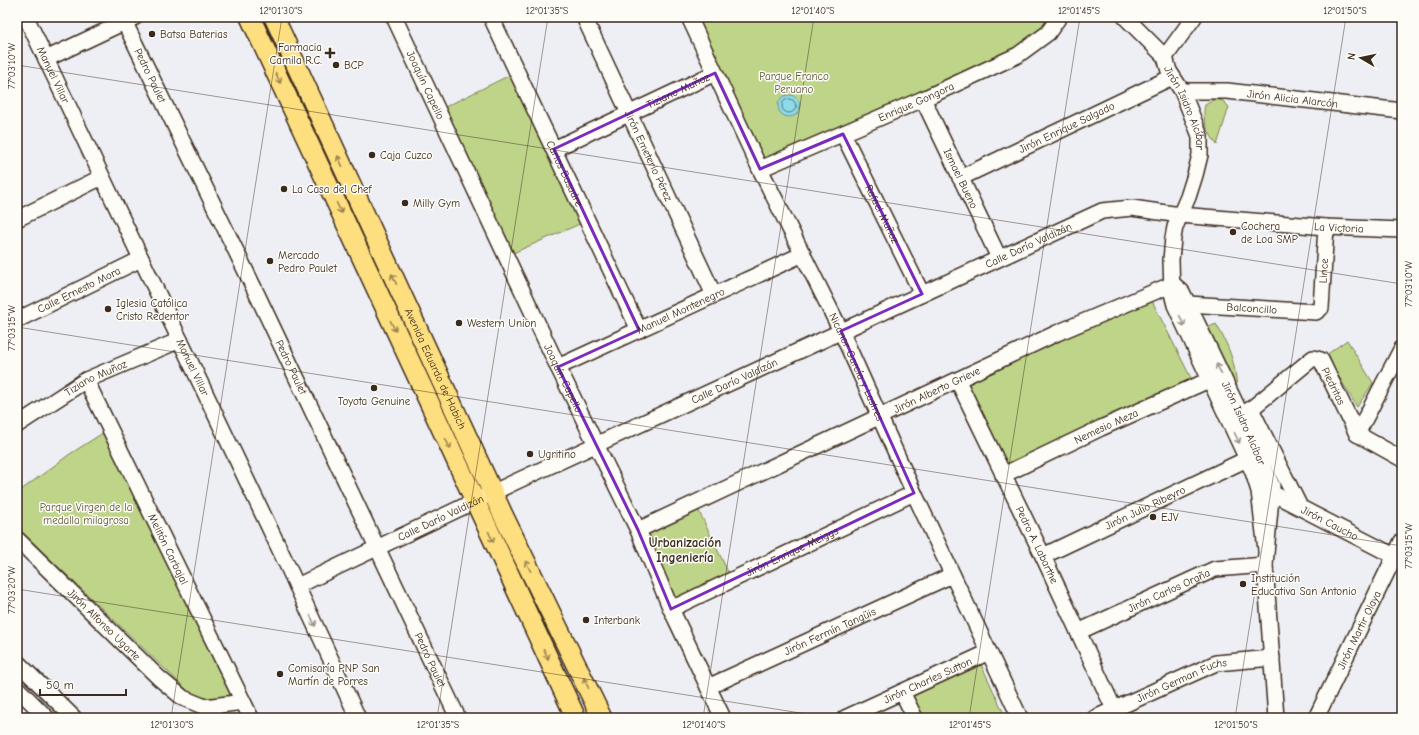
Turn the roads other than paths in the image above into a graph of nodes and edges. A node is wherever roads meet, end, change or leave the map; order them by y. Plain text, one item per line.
1 (26, 17) edge
2 (250, 17) edge
3 (274, 17) edge
4 (394, 17) edge
5 (491, 17) edge
6 (584, 17) edge
7 (689, 17) edge
8 (1059, 17) edge
9 (1125, 17) edge
10 (1194, 17) edge
11 (127, 19) edge
12 (1165, 57) junction
13 (46, 59) junction
14 (715, 73) junction
15 (1172, 77) junction
16 (1182, 91) junction
17 (924, 99) junction
18 (1402, 111) edge
19 (629, 114) junction
20 (842, 134) junction
21 (554, 149) junction
22 (760, 169) junction
23 (102, 177) junction
24 (960, 178) junction
25 (1180, 215) junction
26 (18, 218) edge
27 (1326, 227) junction
28 (1402, 230) edge
29 (803, 254) junction
30 (999, 258) junction
31 (141, 259) junction
32 (1172, 284) junction
33 (922, 294) junction
34 (714, 295) junction
35 (1188, 304) junction
36 (1316, 312) joint
37 (17, 320) edge
38 (639, 330) junction
39 (841, 331) junction
40 (180, 340) junction
41 (1402, 348) edge
42 (558, 367) junction
43 (86, 380) junction
44 (1209, 380) junction
45 (958, 381) junction
46 (1246, 412) junction
47 (880, 416) junction
48 (17, 425) edge
49 (1357, 434) junction
50 (595, 445) junction
51 (1247, 459) junction
52 (1402, 459) edge
53 (1003, 475) junction
54 (1258, 486) junction
55 (1273, 492) junction
56 (492, 493) junction
57 (914, 493) junction
58 (474, 502) junction
59 (1299, 506) junction
60 (638, 530) junction
61 (17, 538) edge
62 (1402, 541) edge
63 (376, 549) junction
64 (1266, 550) junction
65 (1043, 556) junction
66 (1398, 558) edge
67 (1265, 565) junction
68 (952, 574) junction
69 (297, 586) junction
70 (671, 609) junction
71 (1078, 632) junction
72 (989, 652) junction
73 (1272, 658) junction
74 (17, 662) edge
75 (708, 687) junction
76 (17, 688) edge
77 (902, 692) junction
78 (243, 702) junction
79 (1114, 710) junction
80 (571, 716) edge
81 (47, 718) edge
82 (74, 718) edge
83 (251, 718) edge
84 (358, 718) edge
85 (458, 718) edge
86 (602, 718) edge
87 (723, 718) edge
88 (845, 718) edge
89 (915, 718) edge
90 (1020, 718) edge
91 (1095, 718) edge
92 (1276, 718) edge
93 (1316, 718) edge

1 - 13 street, Manuel Villar
2 -> 58 main road, Avenida Eduardo de Habich
56 -> 3 main road, Avenida Eduardo de Habich
4 - 42 street, Joaquín Capello
5 - 21 street, Carlos Basadre
6 - 19 street, Jirón Emeterio Pérez
7 - 14 street, Nicanor García y Lastres
8 - 17 street, Enrique Gongora
9 - 12 street, Jirón Isidro Alcíbar
10 - 12 street
11 - 13 street
11 - 63 street, Pedro Paulet
12 - 15 street, Jirón Isidro Alcíbar
13 - 23 street, Manuel Villar
14 - 19 street, Tiziano Muñoz
14 - 22 street, Nicanor García y Lastres
15 - 16 street, Jirón Isidro Alcíbar
15 - 24 street, Jirón Enrique Salgado
16 - 18 street, Jirón Alicia Alarcón
16 - 25 street, Jirón Isidro Alcíbar
17 - 20 street, Enrique Gongora
17 - 24 street, Ismael Bueno
19 - 21 street, Tiziano Muñoz
19 - 34 street, Jirón Emeterio Pérez
20 - 22 street, Enrique Gongora
20 - 33 street, Rafael Muñoz
21 - 38 street, Carlos Basadre
22 - 29 street, Nicanor García y Lastres
23 - 26 street
23 - 31 street, Manuel Villar
24 - 30 street, Ismael Bueno
25 - 27 street, La Victoria
25 - 30 street, Calle Darío Valdizán
25 - 32 street, Jirón Isidro Alcíbar
27 - 28 street, La Victoria
27 - 36 street, Lince
29 - 34 street, Manuel Montenegro
29 - 39 street, Nicanor García y Lastres
30 - 33 street, Calle Darío Valdizán
31 - 37 street, Calle Ernesto Mora
31 - 40 street, Manuel Villar
32 - 35 street, Jirón Isidro Alcíbar
32 -> 44 street, Jirón Isidro Alcíbar
32 - 45 street, Jirón Alberto Grieve
33 - 39 street, Calle Darío Valdizán
34 - 38 street, Manuel Montenegro
35 - 36 street, Balconcillo
46 -> 35 street, Jirón Isidro Alcíbar
38 - 42 street, Manuel Montenegro
39 - 47 street, Nicanor García y Lastres
39 - 50 street, Calle Darío Valdizán
40 - 43 street, Tiziano Muñoz
40 - 69 street, Manuel Villar
41 - 49 street
42 - 50 street, Joaquín Capello
43 - 48 street, Tiziano Muñoz
43 - 78 street, Melitón Carbajal
44 -> 51 street, Jirón Isidro Alcíbar
44 - 53 street, Nemesio Meza
45 - 47 street, Jirón Alberto Grieve
45 - 53 street, Pedro A. Labarthe
46 - 49 street, Piedritas
46 - 55 street, Jirón Isidro Alcíbar
46 - 59 street
47 - 57 street, Nicanor García y Lastres
47 - 60 street, Jirón Alberto Grieve
49 - 52 street
50 - 56 street, Calle Darío Valdizán
50 - 60 street, Joaquín Capello
51 - 54 street, Jirón Isidro Alcíbar
51 - 65 street, Jirón Julio Ribeyro
53 - 65 street, Pedro A. Labarthe
54 - 55 street, Jirón Caucho
54 - 64 street, Jirón Isidro Alcíbar
55 - 59 street, Jirón Caucho
55 - 64 street, Jirón Isidro Alcíbar
56 - 58 street, Calle Darío Valdizán
86 -> 56 main road, Avenida Eduardo de Habich
57 - 68 street, Nicanor García y Lastres
57 - 70 street, Jirón Enrique Meiggs
58 - 63 street, Calle Darío Valdizán
58 -> 80 main road, Avenida Eduardo de Habich
59 - 66 street, Jirón Caucho
60 - 70 street, Joaquín Capello
61 - 78 street, Jirón Alfonso Ugarte
62 - 66 street, Jirón Martir Olaya
63 - 69 street, Calle Darío Valdizán
63 - 85 street, Pedro Paulet
64 - 67 street, Jirón Isidro Alcíbar
65 - 71 street, Pedro A. Labarthe
66 - 93 street, Jirón Martir Olaya
67 - 71 street, Jirón Carlos Oraña
67 - 73 street, Jirón Isidro Alcíbar
68 - 72 street, Nicanor García y Lastres
68 - 75 street, Jirón Fermín Tangüis
69 -> 84 street, Manuel Villar
70 - 75 street, Joaquín Capello
71 - 79 street, Pedro A. Labarthe
72 - 77 street, Jirón Charles Sutton
72 - 90 street, Nicanor García y Lastres
73 - 79 street, Jirón German Fuchs
73 - 92 street, Jirón Isidro Alcíbar
74 - 82 street
75 - 87 street, Joaquín Capello
76 - 81 street
77 - 88 street, Jirón Charles Sutton
77 - 89 street
78 - 83 street, Melitón Carbajal
79 - 91 street, Jirón German Fuchs

